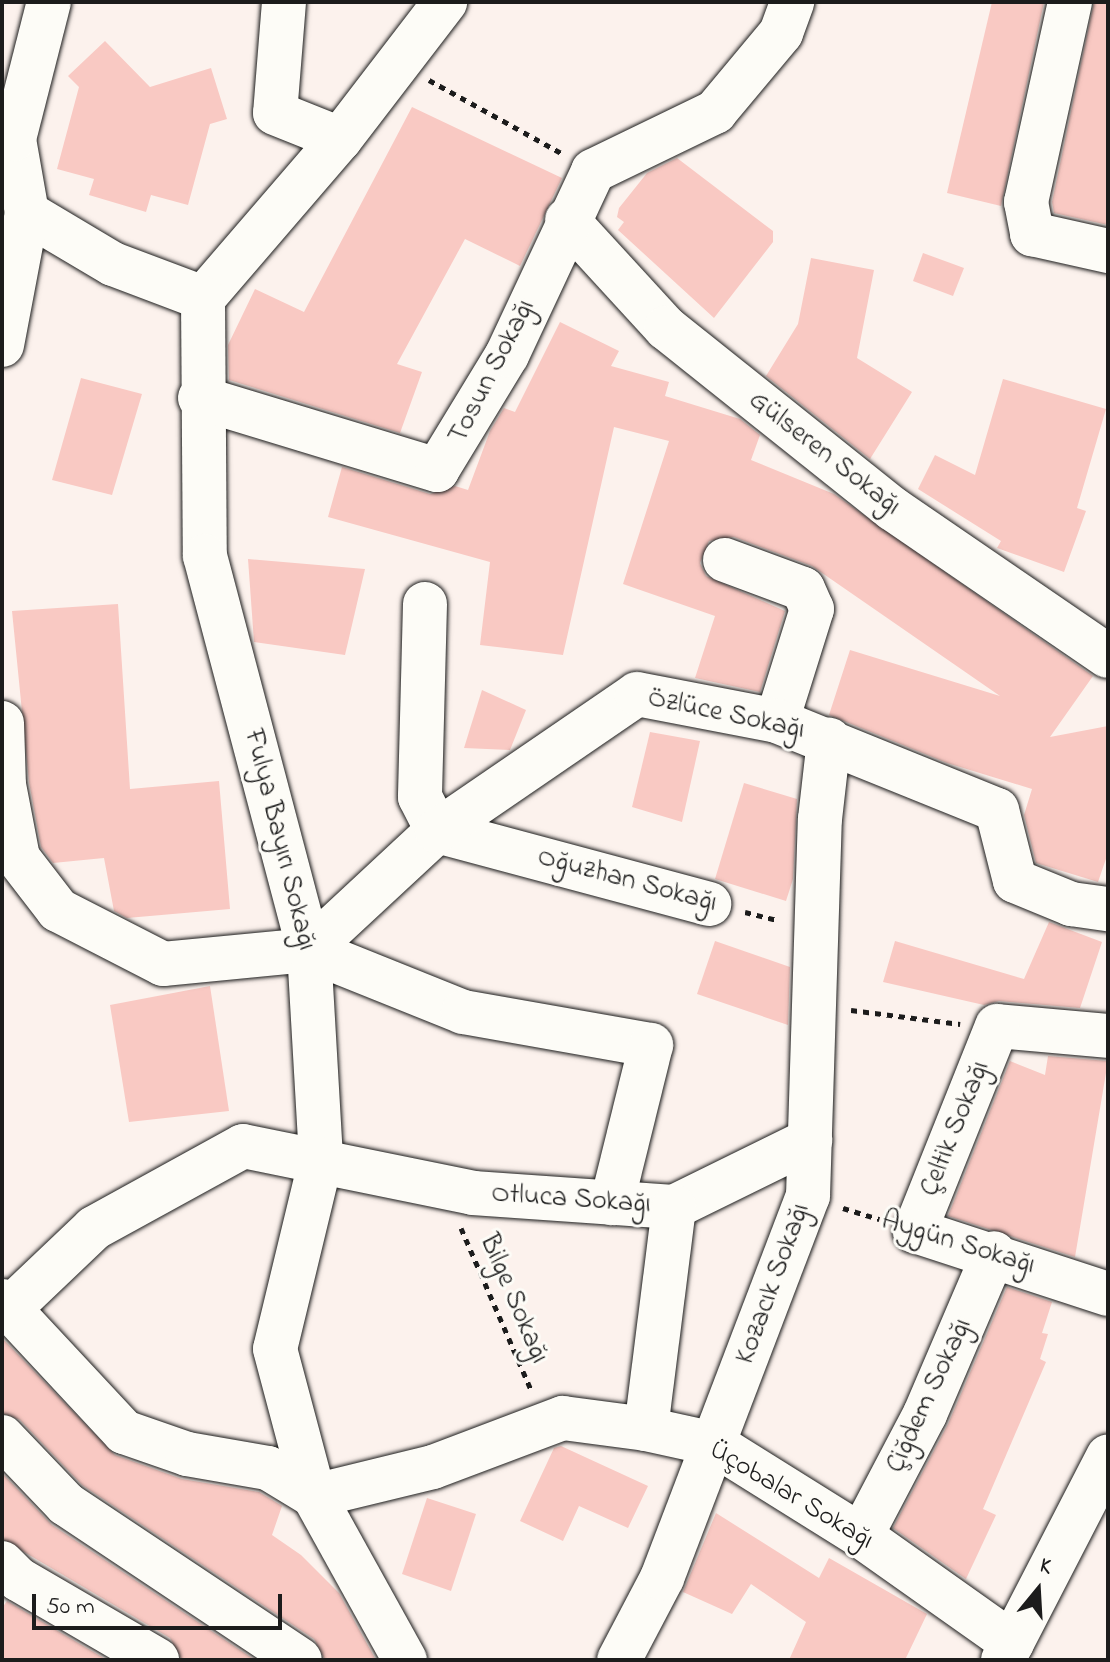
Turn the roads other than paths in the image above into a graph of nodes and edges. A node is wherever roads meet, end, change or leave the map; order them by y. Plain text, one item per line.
1 (49, 2) edge
2 (284, 2) edge
3 (445, 2) edge
4 (792, 2) edge
5 (1070, 2) edge
6 (340, 139) junction
7 (27, 213) junction
8 (567, 220) junction
9 (1108, 251) edge
10 (203, 298) junction
11 (2, 345) edge
12 (200, 398) junction
13 (725, 560) dead end
14 (425, 604) dead end
15 (1108, 656) edge
16 (777, 721) junction
17 (2, 723) edge
18 (829, 740) junction
19 (6, 816) edge
20 (437, 831) junction
21 (709, 904) road end
22 (1108, 909) edge
23 (309, 950) junction
24 (1108, 1036) edge
25 (810, 1140) junction
26 (321, 1159) junction
27 (612, 1203) junction
28 (674, 1207) junction
29 (915, 1231) joint
30 (994, 1253) junction
31 (1108, 1294) edge
32 (6, 1305) edge
33 (646, 1429) junction
34 (2, 1437) edge
35 (714, 1444) junction
36 (1108, 1457) edge
37 (314, 1496) junction
38 (861, 1536) junction
39 (2, 1563) edge
40 (1008, 1652) edge
41 (157, 1660) edge
42 (300, 1660) edge
43 (405, 1660) edge
44 (619, 1660) edge

1 - 7 street
2 - 6 street
3 - 6 street
4 - 8 street
5 - 9 street
6 - 10 street
7 - 10 street
7 - 11 street
8 - 12 street, Tosun Sokağı
8 - 15 street, Gülseren Sokağı
10 - 12 street, Fulya Bayırı Sokağı
12 - 23 street, Fulya Bayırı Sokağı
13 - 16 street
14 - 20 street
16 - 18 street, Özlüce Sokağı
16 - 20 street, Özlüce Sokağı
17 - 19 street
18 - 22 street, Özlüce Sokağı
18 - 25 street, Kozacık Sokağı
19 - 23 street
20 - 21 street, Oğuzhan Sokağı
20 - 23 street, Özlüce Sokağı
23 - 26 street, Fulya Bayırı Sokağı
23 - 27 street
24 - 29 street, Çeltik Sokağı
25 - 28 street, Otluca Sokağı
25 - 35 street, Kozacık Sokağı
26 - 27 street, Otluca Sokağı
26 - 32 street, Otluca Sokağı
26 - 37 street, Fulya Bayırı Sokağı
27 - 28 street, Otluca Sokağı
28 - 33 street
29 - 30 street, Aygün Sokağı
30 - 31 street, Aygün Sokağı
30 - 38 street, Çiğdem Sokağı
32 - 37 street
33 - 35 street, Üçobalar Sokağı
33 - 37 street, Üçobalar Sokağı
34 - 42 street
35 - 38 street, Üçobalar Sokağı
35 - 44 street, Kozacık Sokağı
36 - 40 street
37 - 43 street, Fulya Bayırı Sokağı
38 - 40 street, Üçobalar Sokağı
39 - 41 street

